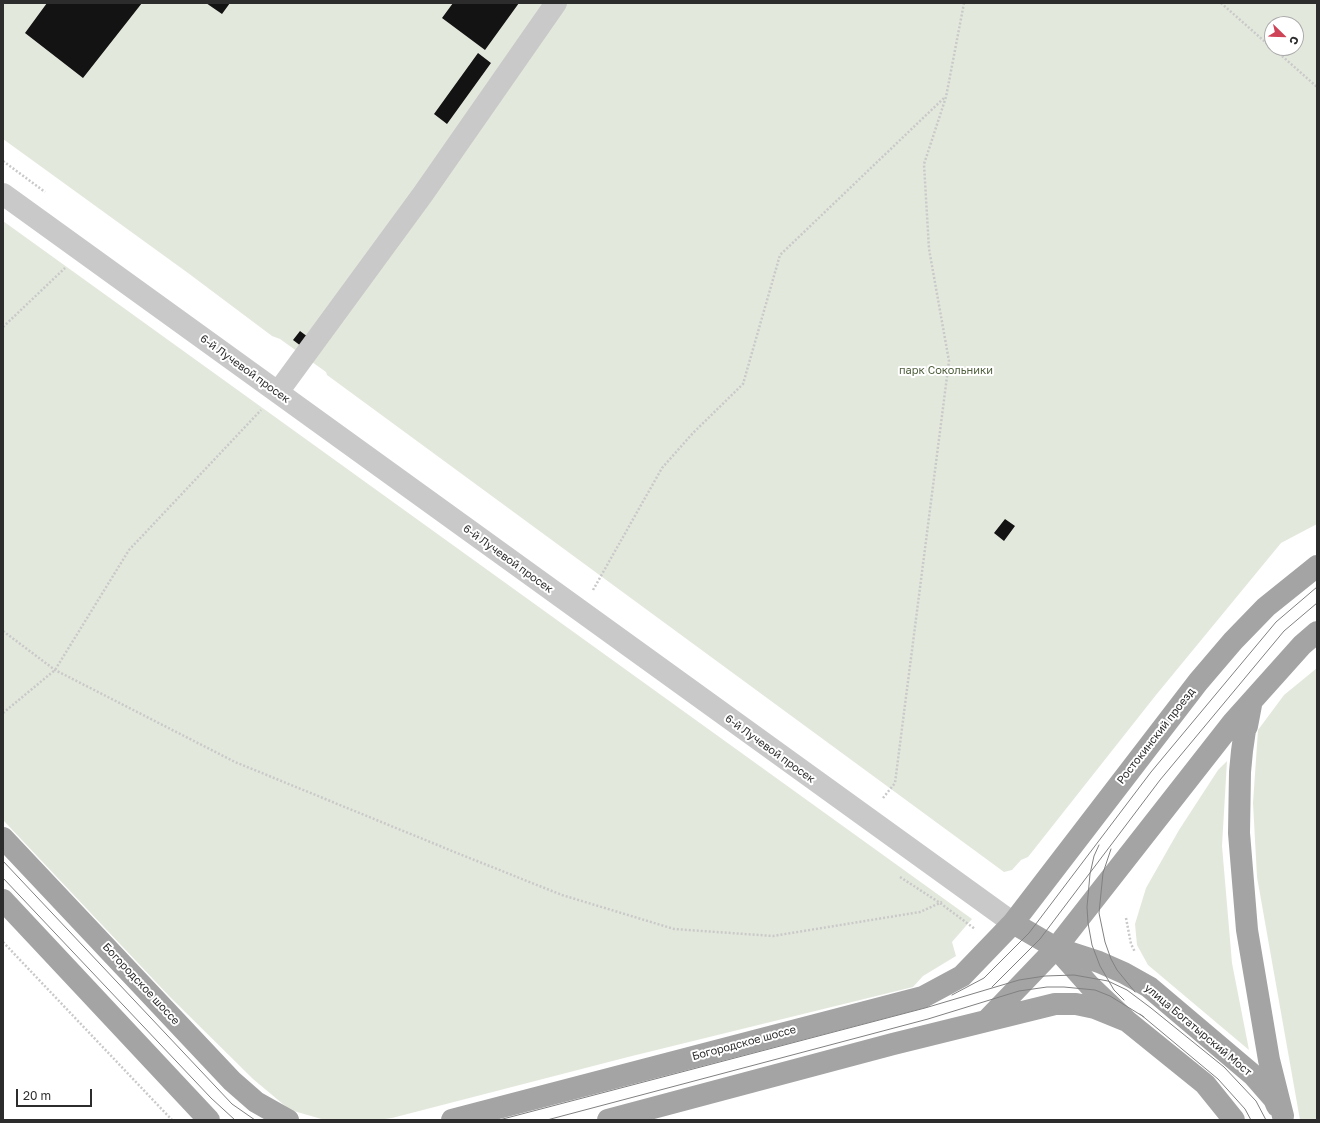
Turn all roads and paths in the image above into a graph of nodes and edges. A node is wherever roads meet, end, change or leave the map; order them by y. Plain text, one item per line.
1 (556, 3) edge
2 (964, 3) edge
3 (1221, 3) edge
4 (1264, 41) edge
5 (1281, 56) edge
6 (1317, 87) edge
7 (946, 97) junction
8 (3, 194) edge
9 (82, 251) junction
10 (3, 327) edge
11 (278, 392) junction
12 (1317, 566) edge
13 (592, 590) dead end
14 (3, 631) edge
15 (1317, 632) edge
16 (55, 670) junction
17 (1253, 699) junction
18 (3, 713) edge
19 (882, 798) dead end
20 (3, 838) edge
21 (900, 876) dead end
22 (969, 892) junction
23 (3, 900) edge
24 (940, 903) junction
25 (1013, 923) junction
26 (3, 942) edge
27 (993, 943) junction
28 (1056, 948) junction
29 (987, 1020) junction
30 (1127, 1021) junction
31 (1284, 1118) edge
32 (172, 1120) edge
33 (209, 1120) edge
34 (288, 1120) edge
35 (452, 1120) edge
36 (608, 1120) edge
37 (1234, 1120) edge

1 - 11 street
2 - 7 path
3 - 4 path
5 - 6 path
7 - 13 path
7 - 19 path
8 - 9 street, 6-й Лучевой просек
9 - 10 path
9 - 11 street, 6-й Лучевой просек
11 - 16 path
11 - 22 street, 6-й Лучевой просек
12 - 25 main road, Ростокинский проезд
14 - 16 path
15 - 17 main road
16 - 18 path
16 - 24 path
17 - 28 main road
17 - 31 main road
20 - 34 main road, Богородское шоссе
21 - 24 path
22 - 24 path
22 - 25 street, 6-й Лучевой просек
23 - 33 main road
24 - 27 path
25 - 27 main road, Богородское шоссе
25 - 28 main road
26 - 32 path
27 - 35 main road, Богородское шоссе
28 - 29 main road
28 - 30 main road
28 - 31 main road, улица Богатырский Мост
29 - 30 main road
29 - 36 main road
30 - 37 main road

